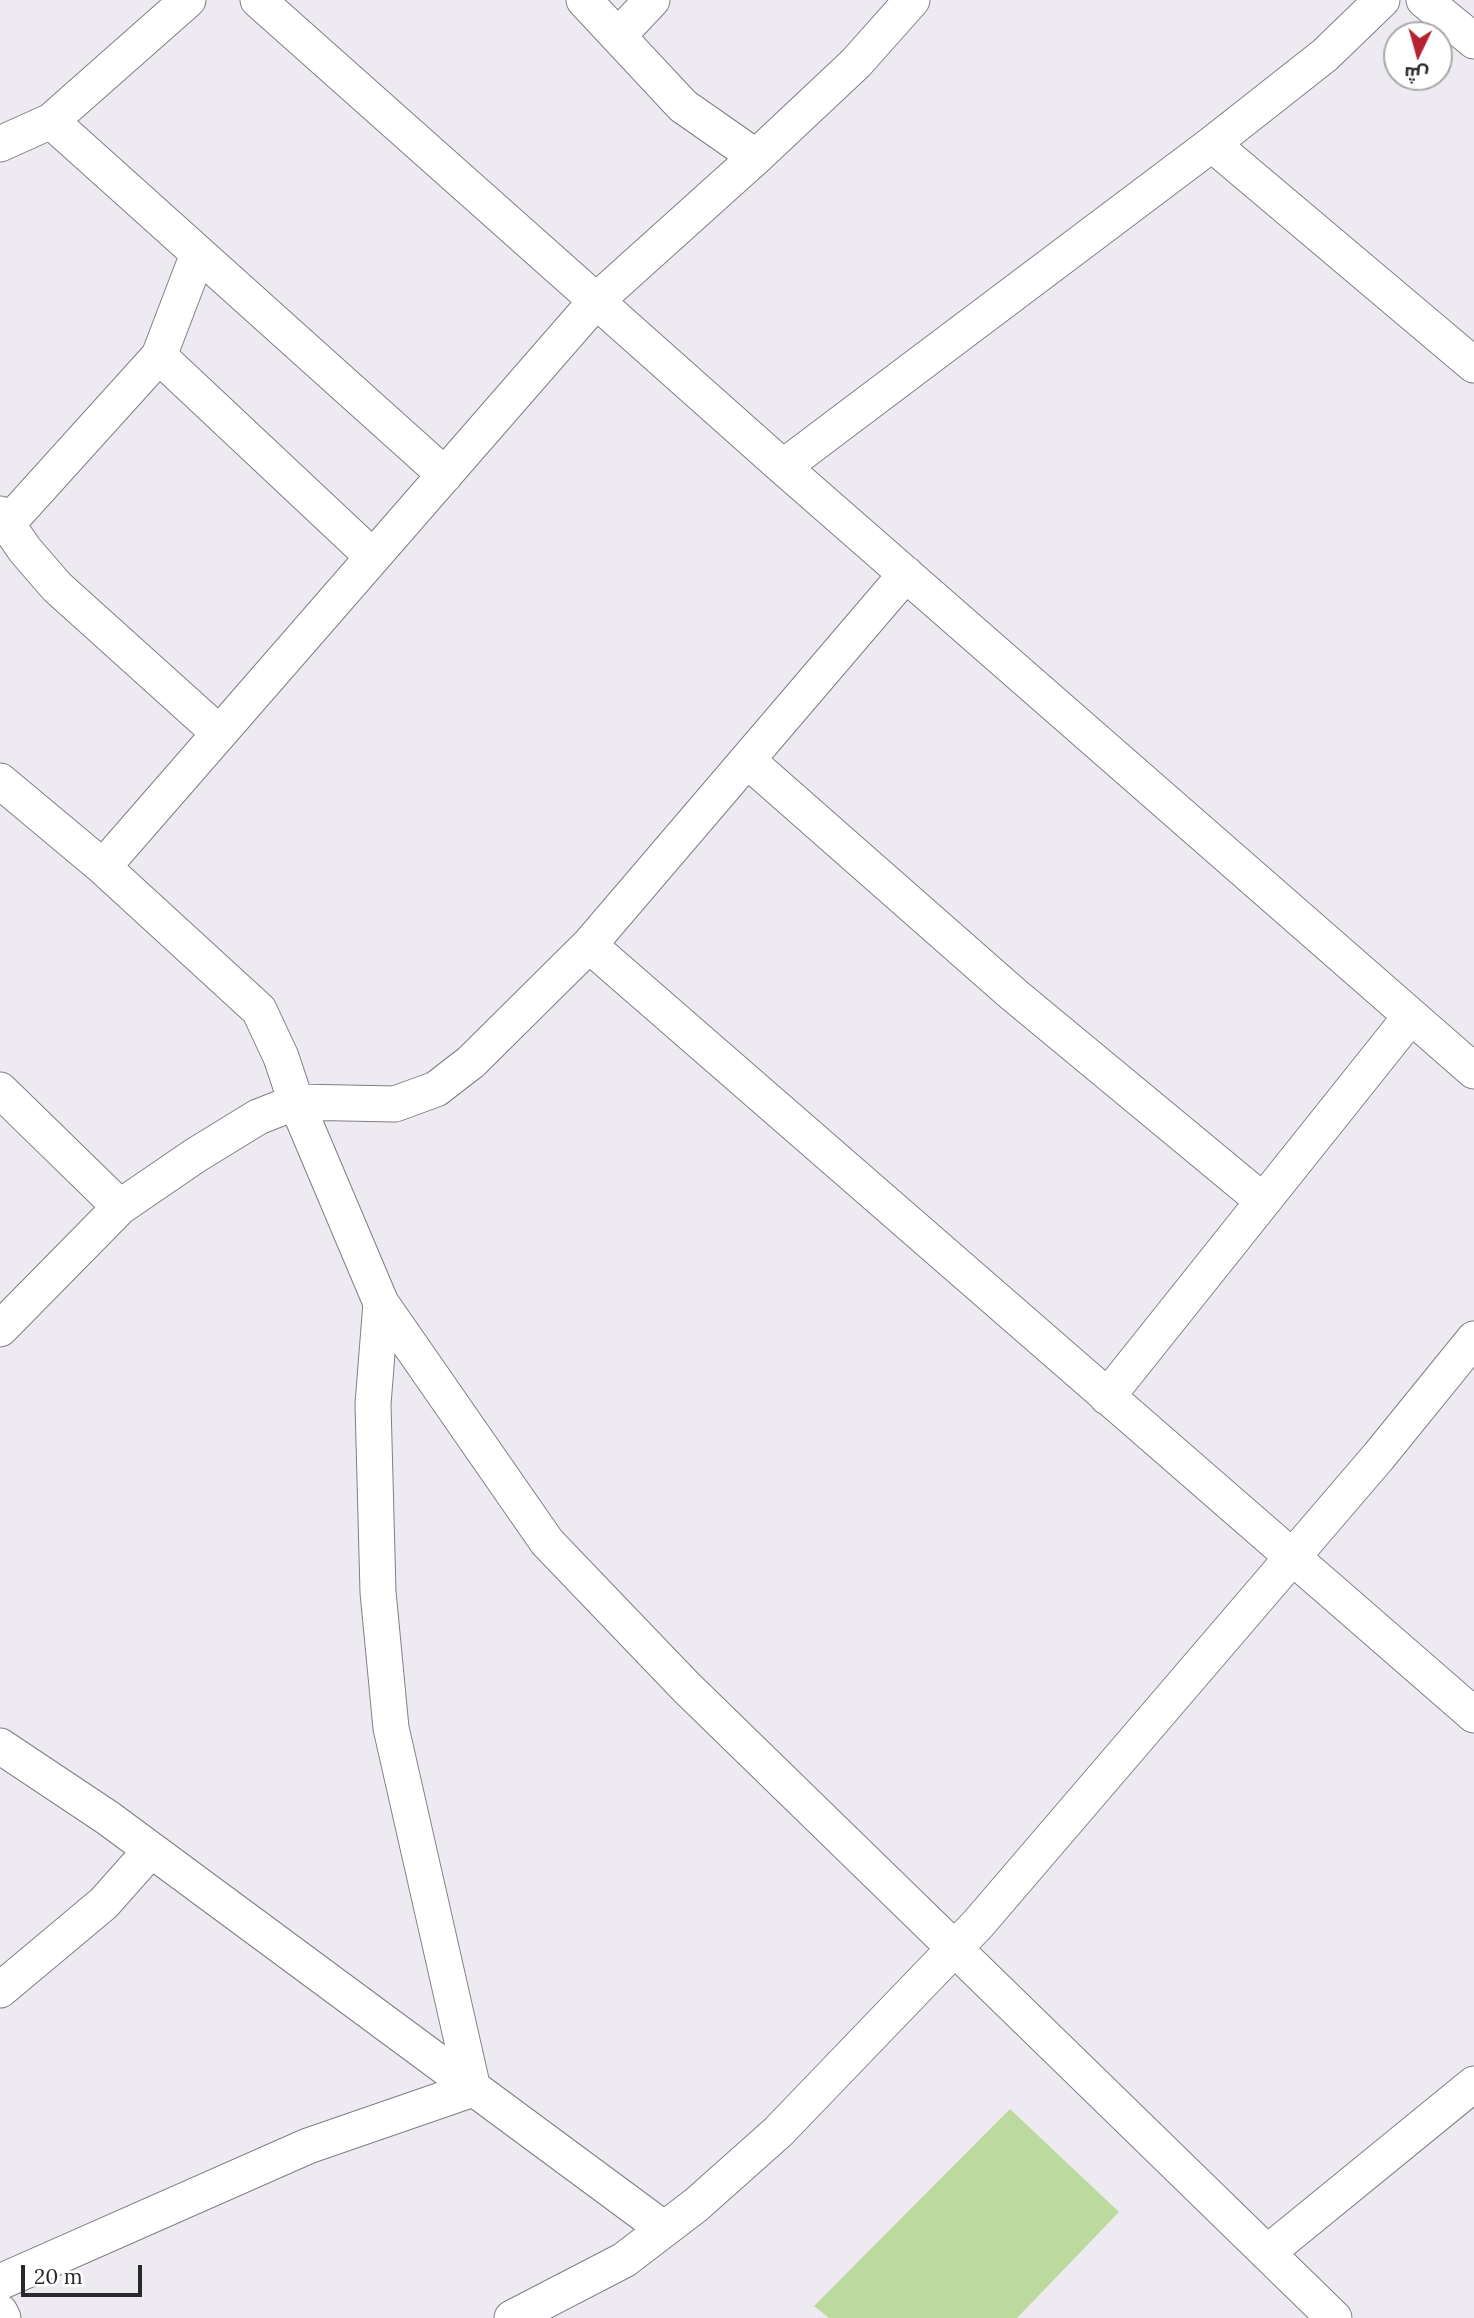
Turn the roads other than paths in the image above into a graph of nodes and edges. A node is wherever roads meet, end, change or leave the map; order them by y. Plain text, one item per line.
1 (188, 0) edge
2 (258, 0) edge
3 (583, 0) edge
4 (652, 0) edge
5 (912, 0) edge
6 (1382, 0) edge
7 (1424, 0) edge
8 (618, 36) junction
9 (1474, 41) edge
10 (51, 121) junction
11 (0, 144) edge
12 (1212, 144) junction
13 (756, 157) junction
14 (198, 254) junction
15 (596, 301) junction
16 (159, 356) junction
17 (1474, 365) edge
18 (783, 467) junction
19 (444, 475) junction
20 (4, 519) edge
21 (373, 557) junction
22 (906, 574) junction
23 (219, 733) junction
24 (747, 760) junction
25 (0, 781) edge
26 (103, 867) junction
27 (589, 945) junction
28 (1411, 1016) junction
29 (1474, 1071) edge
30 (0, 1090) edge
31 (296, 1102) junction
32 (1263, 1201) junction
33 (120, 1207) junction
34 (381, 1303) junction
35 (0, 1329) edge
36 (1474, 1339) edge
37 (1107, 1397) junction
38 (1291, 1557) junction
39 (1474, 1715) edge
40 (0, 1746) edge
41 (151, 1850) junction
42 (954, 1950) junction
43 (0, 1990) edge
44 (1474, 2084) edge
45 (473, 2089) junction
46 (664, 2229) junction
47 (1267, 2253) junction
48 (0, 2281) edge
49 (0, 2312) edge
50 (3, 2318) edge
51 (512, 2318) edge
52 (1334, 2318) edge

1 - 10 street
2 - 15 street
3 - 8 street
4 - 8 street
5 - 13 street
6 - 12 street
7 - 9 street
8 - 13 street
10 - 11 street
10 - 14 street
12 - 17 street
12 - 18 street
13 - 15 street
14 - 16 street
14 - 19 street
15 - 18 street
15 - 19 street
16 - 20 street
16 - 21 street
18 - 22 street
19 - 21 street
20 - 23 street
21 - 23 street
22 - 24 street
22 - 28 street
23 - 26 street
24 - 27 street
24 - 32 street
25 - 26 street
26 - 31 street
27 - 31 street
27 - 37 street
28 - 29 street
28 - 32 street
30 - 33 street
31 - 33 street
31 - 34 street
32 - 37 street
33 - 35 street
34 - 42 street
34 - 45 street
36 - 38 street
37 - 38 street
38 - 39 street
38 - 42 street
40 - 41 street
41 - 43 street
41 - 45 street
42 - 46 street
42 - 47 street
44 - 47 street
45 - 46 street
45 - 48 street
46 - 51 street
47 - 52 street
49 - 50 street

